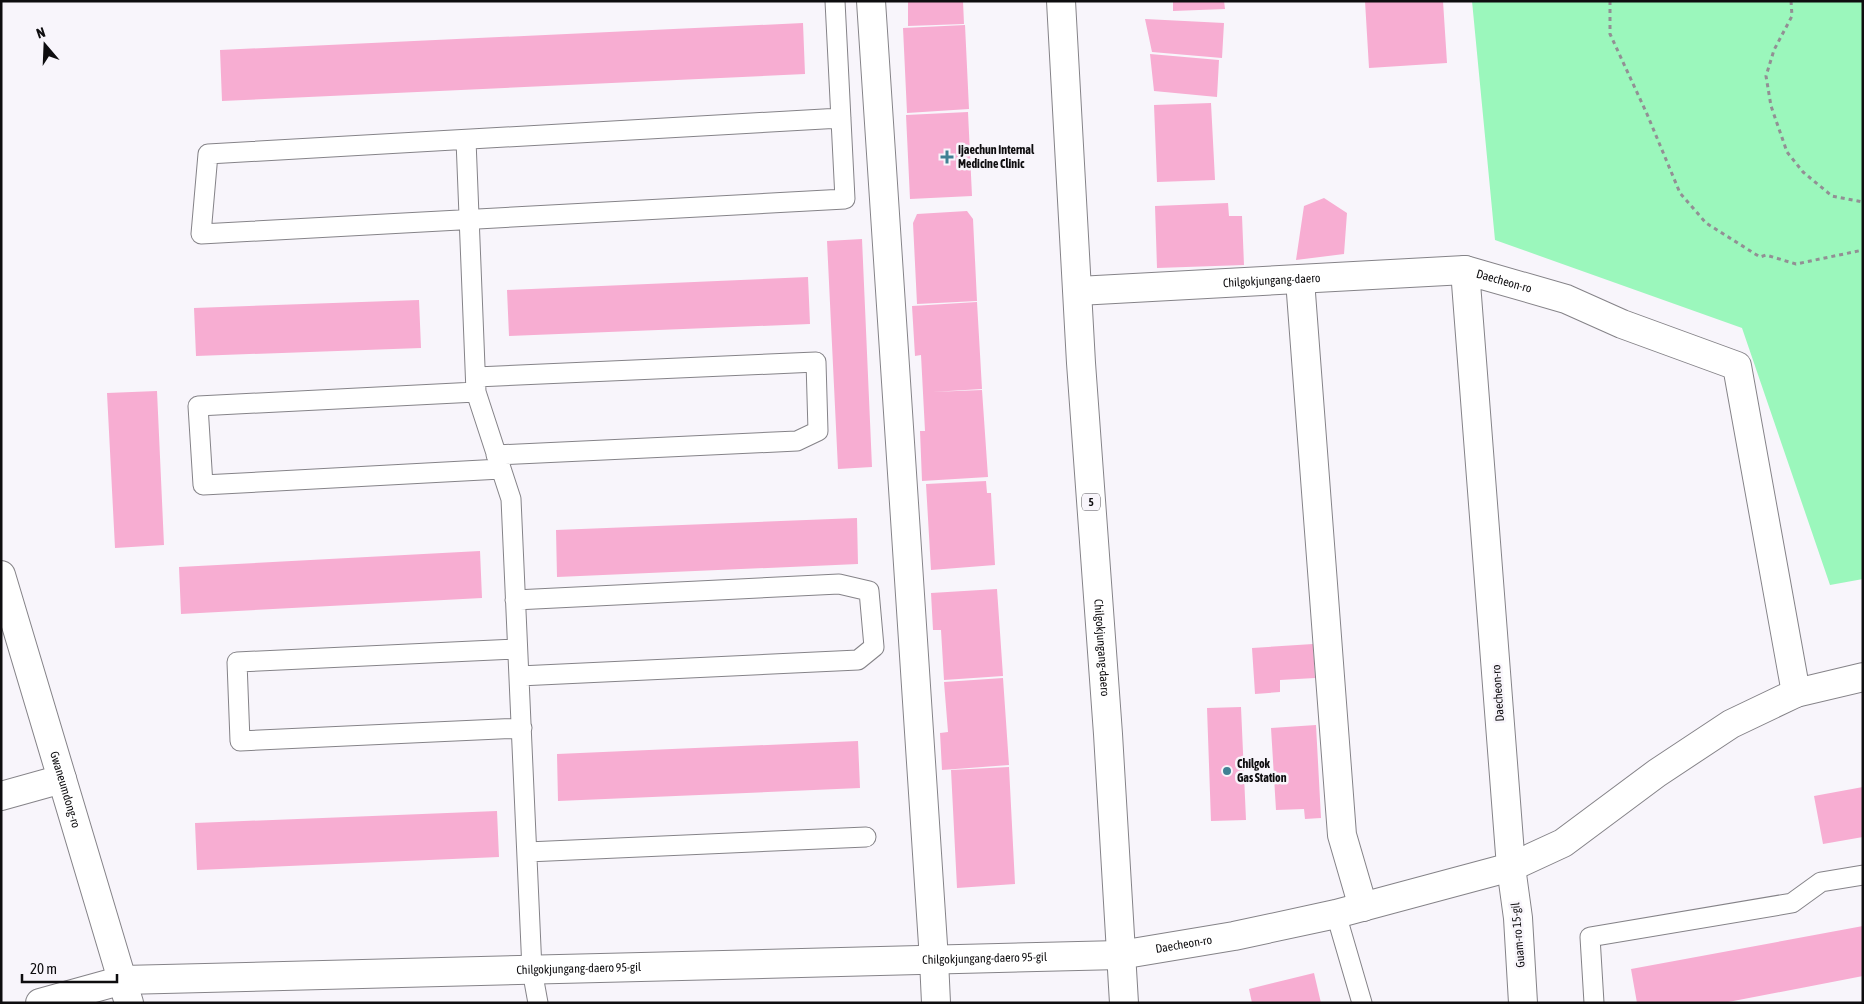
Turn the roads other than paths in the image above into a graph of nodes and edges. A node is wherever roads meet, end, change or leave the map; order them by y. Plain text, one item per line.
1 (835, 1) edge
2 (871, 1) edge
3 (1061, 1) edge
4 (841, 118) junction
5 (466, 140) junction
6 (469, 219) junction
7 (1465, 270) junction
8 (1300, 280) junction
9 (1078, 291) junction
10 (476, 384) junction
11 (499, 462) junction
12 (1, 575) edge
13 (515, 600) junction
14 (6, 609) edge
15 (517, 649) junction
16 (519, 676) junction
17 (1863, 677) edge
18 (1796, 693) junction
19 (522, 728) junction
20 (62, 779) junction
21 (1, 796) edge
22 (866, 837) dead end
23 (527, 852) junction
24 (1511, 867) junction
25 (1863, 875) edge
26 (1363, 907) junction
27 (1336, 914) junction
28 (1120, 955) junction
29 (934, 960) junction
30 (532, 970) junction
31 (126, 991) edge
32 (40, 1003) edge
33 (538, 1003) edge
34 (936, 1003) edge
35 (1124, 1003) edge
36 (1362, 1003) edge
37 (1523, 1003) edge
38 (1594, 1003) edge

1 - 4 lane
2 - 29 street
3 - 9 street, Chilgokjungang-daero / 5
4 - 5 lane
4 - 6 lane
5 - 6 lane
5 - 6 lane
6 - 10 lane
7 - 8 street, Chilgokjungang-daero
7 - 18 street, Daecheon-ro
7 - 24 street, Daecheon-ro
8 - 9 street, Chilgokjungang-daero
8 - 26 street
9 - 28 street, Chilgokjungang-daero / 5
10 - 11 lane
10 - 11 lane
10 - 11 lane
11 - 13 lane
12 - 14 street, Gwaneumdong-ro
13 - 15 lane
13 - 16 lane
14 - 20 street, Gwaneumdong-ro
15 - 16 lane
15 - 19 lane
16 - 19 lane
17 - 18 street, Daecheon-ro
18 - 24 street, Daecheon-ro
19 - 23 lane
20 - 21 street
20 - 31 street, Gwaneumdong-ro
22 - 23 lane
23 - 30 lane
24 - 26 street, Daecheon-ro
24 - 37 street, Guam-ro 15-gil
25 - 38 lane
26 - 27 street, Daecheon-ro
27 - 28 street, Daecheon-ro
27 - 36 lane
28 - 29 street, Chilgokjungang-daero 95-gil
28 - 35 street, Chilgokjungang-daero / 5
29 - 30 street, Chilgokjungang-daero 95-gil
29 - 34 street
30 - 31 street, Chilgokjungang-daero 95-gil
30 - 33 lane
31 - 32 street, Chilgokjungang-daero 95-gil

